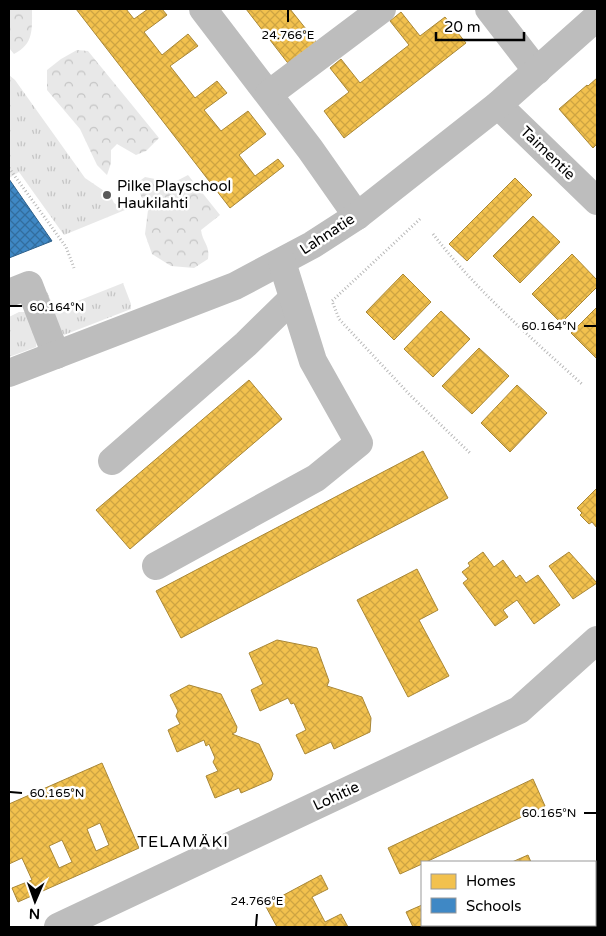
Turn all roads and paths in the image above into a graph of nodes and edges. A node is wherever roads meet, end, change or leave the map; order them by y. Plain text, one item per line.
1 (203, 9) edge
2 (382, 9) edge
3 (489, 9) edge
4 (597, 17) edge
5 (537, 72) junction
6 (269, 94) junction
7 (498, 105) junction
8 (9, 168) edge
9 (597, 201) edge
10 (356, 216) junction
11 (420, 219) dead end
12 (434, 234) dead end
13 (282, 262) junction
14 (74, 268) dead end
15 (9, 293) edge
16 (293, 298) junction
17 (56, 355) junction
18 (9, 372) edge
19 (582, 384) dead end
20 (471, 454) dead end
21 (112, 461) dead end
22 (156, 566) dead end
23 (597, 640) edge
24 (58, 927) edge

1 - 6 street
2 - 6 street
3 - 5 street
4 - 5 street, Lahnatie
5 - 7 street, Lahnatie
6 - 10 street
7 - 9 street, Taimentie
7 - 10 street, Lahnatie
8 - 14 path
10 - 13 street, Lahnatie
11 - 20 path
12 - 19 path
13 - 16 street
13 - 17 street, Lahnatie
15 - 17 street
16 - 21 street
16 - 22 street
17 - 18 street, Lahnatie
23 - 24 street, Lohitie

